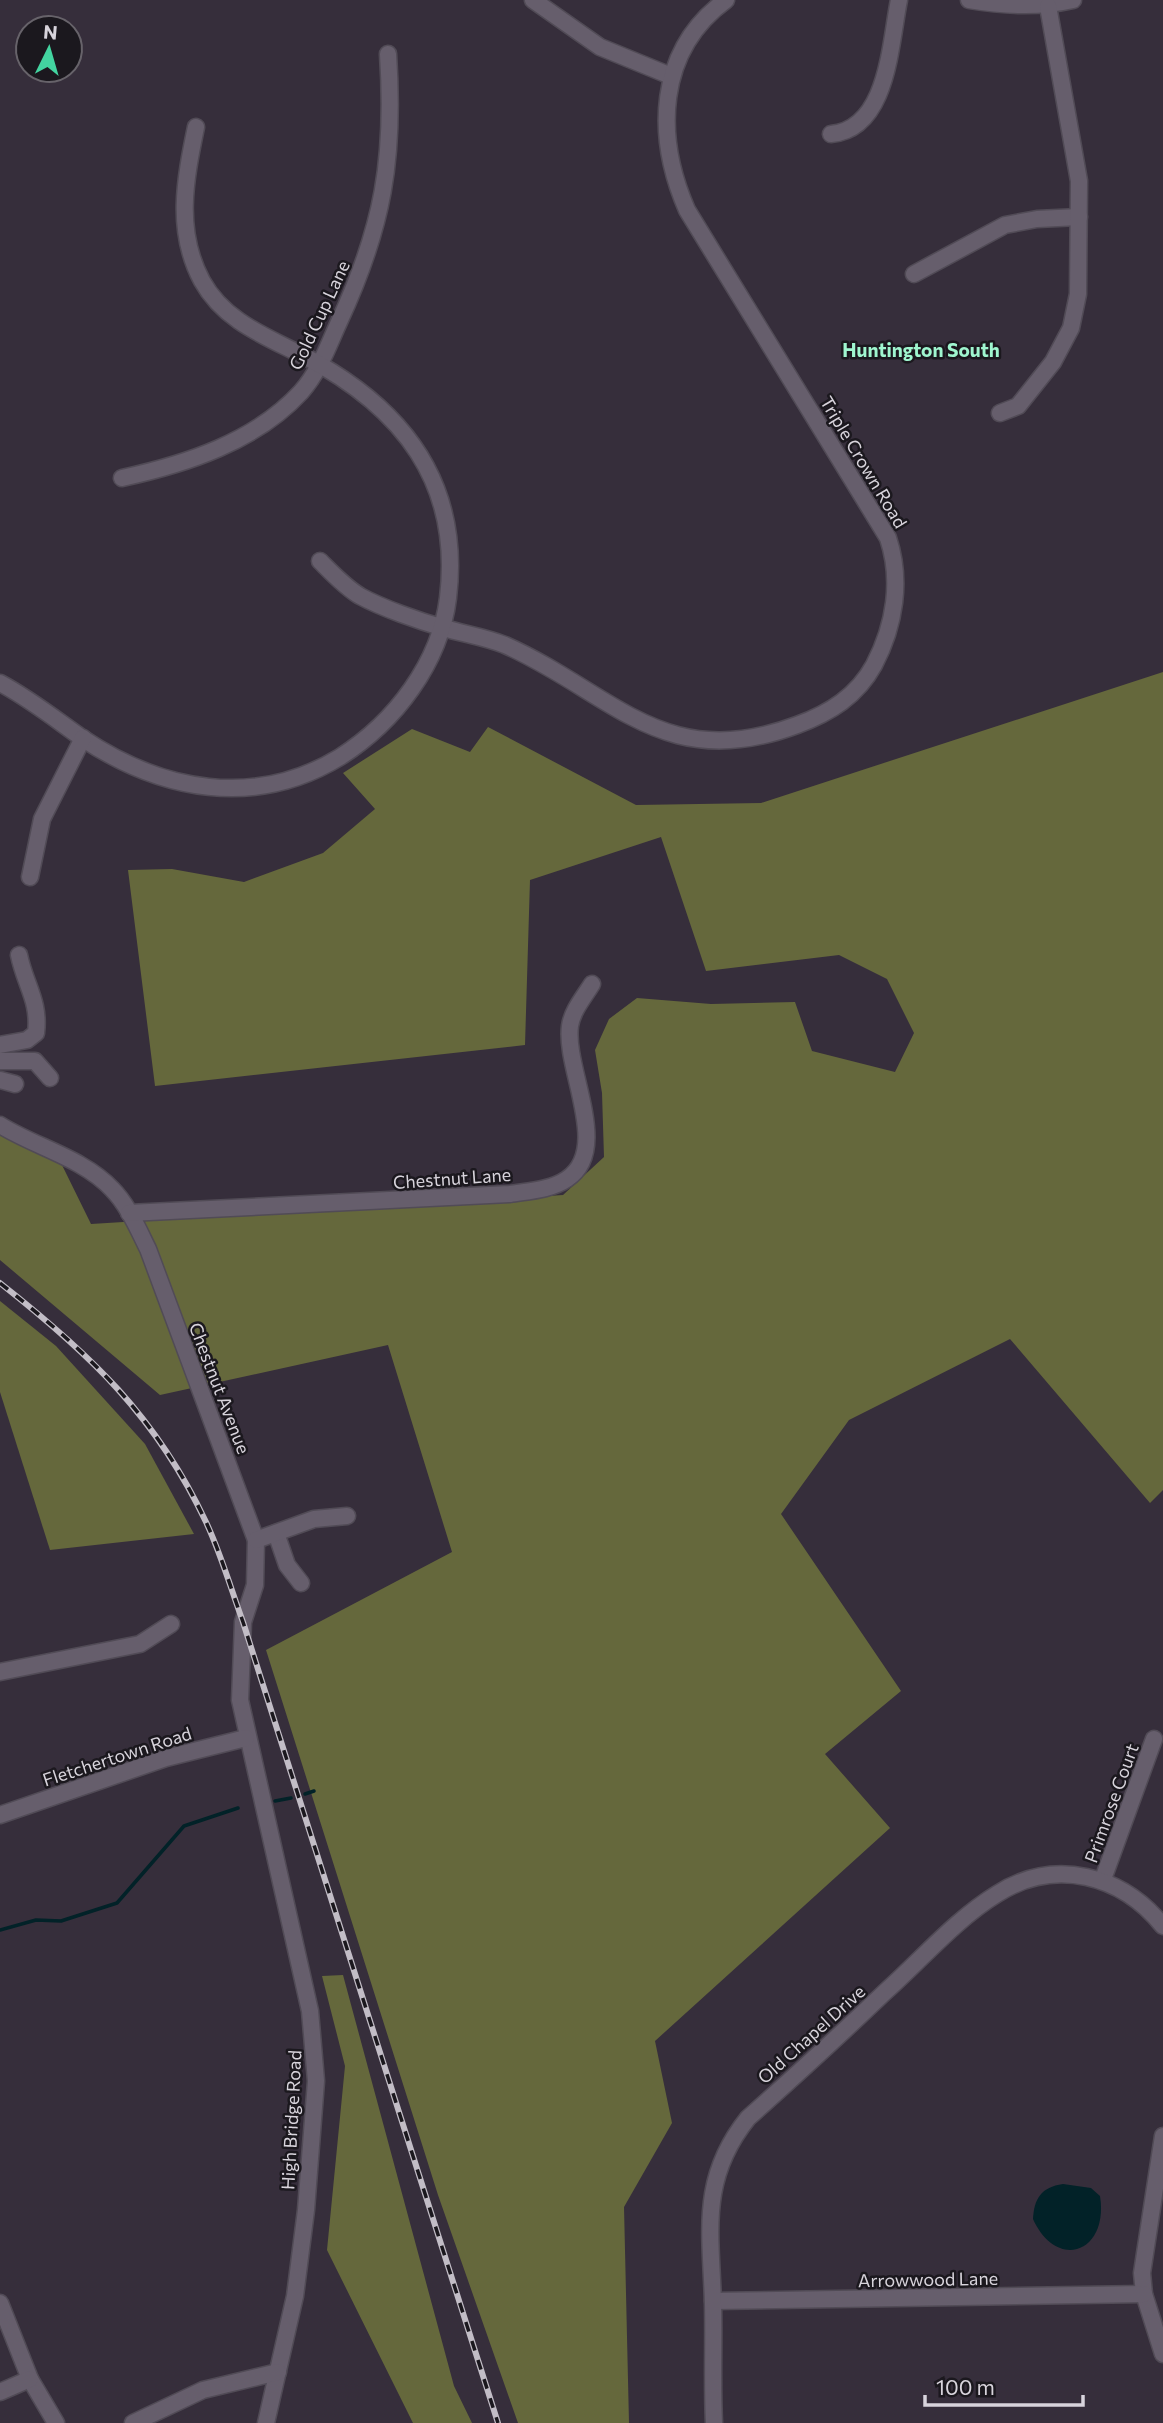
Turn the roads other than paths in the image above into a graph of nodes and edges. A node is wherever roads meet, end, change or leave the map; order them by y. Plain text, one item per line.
1 (533, 0) edge
2 (726, 0) edge
3 (899, 0) edge
4 (969, 0) edge
5 (1073, 0) edge
6 (1048, 6) junction
7 (388, 54) dead end
8 (671, 76) junction
9 (196, 127) dead end
10 (831, 134) dead end
11 (1079, 217) junction
12 (914, 274) dead end
13 (320, 365) junction
14 (1000, 413) dead end
15 (122, 478) dead end
16 (320, 561) dead end
17 (443, 628) junction
18 (0, 683) edge
19 (83, 738) junction
20 (30, 877) dead end
21 (19, 955) dead end
22 (592, 984) dead end
23 (0, 1045) edge
24 (0, 1061) edge
25 (50, 1078) dead end
26 (0, 1125) edge
27 (129, 1213) junction
28 (347, 1516) dead end
29 (276, 1533) junction
30 (256, 1540) junction
31 (300, 1583) dead end
32 (171, 1624) dead end
33 (0, 1672) edge
34 (246, 1738) junction
35 (1154, 1739) dead end
36 (0, 1815) edge
37 (1103, 1879) junction
38 (1163, 1926) edge
39 (1163, 2136) edge
40 (1144, 2294) junction
41 (713, 2301) junction
42 (0, 2303) edge
43 (1163, 2354) edge
44 (278, 2372) junction
45 (30, 2379) junction
46 (0, 2392) edge
47 (56, 2423) edge
48 (133, 2423) edge
49 (266, 2423) edge
50 (714, 2423) edge

1 - 8 street
2 - 8 street, Triple Crown Road
3 - 10 street
4 - 6 street
5 - 6 street
6 - 11 street
7 - 13 street, Gold Cup Lane
8 - 17 street, Triple Crown Road
9 - 13 street
11 - 12 street
11 - 14 street
13 - 15 street, Gold Cup Lane
13 - 17 street
16 - 17 street, Triple Crown Road
17 - 19 street
18 - 19 street
19 - 20 street
21 - 23 street
22 - 27 street, Chestnut Lane
24 - 25 street
26 - 27 street, Chestnut Avenue
27 - 30 street, Chestnut Avenue
28 - 29 street
29 - 30 street
29 - 31 street
30 - 34 street, Chestnut Avenue
32 - 33 street
34 - 36 street, Fletchertown Road
34 - 44 street, High Bridge Road
35 - 37 street, Primrose Court
37 - 38 street, Old Chapel Drive
37 - 41 street, Old Chapel Drive
39 - 40 street
40 - 41 street, Arrowwood Lane
40 - 43 street
41 - 50 street, Old Chapel Drive
42 - 45 street
44 - 48 street
44 - 49 street, High Bridge Road
45 - 46 street
45 - 47 street

